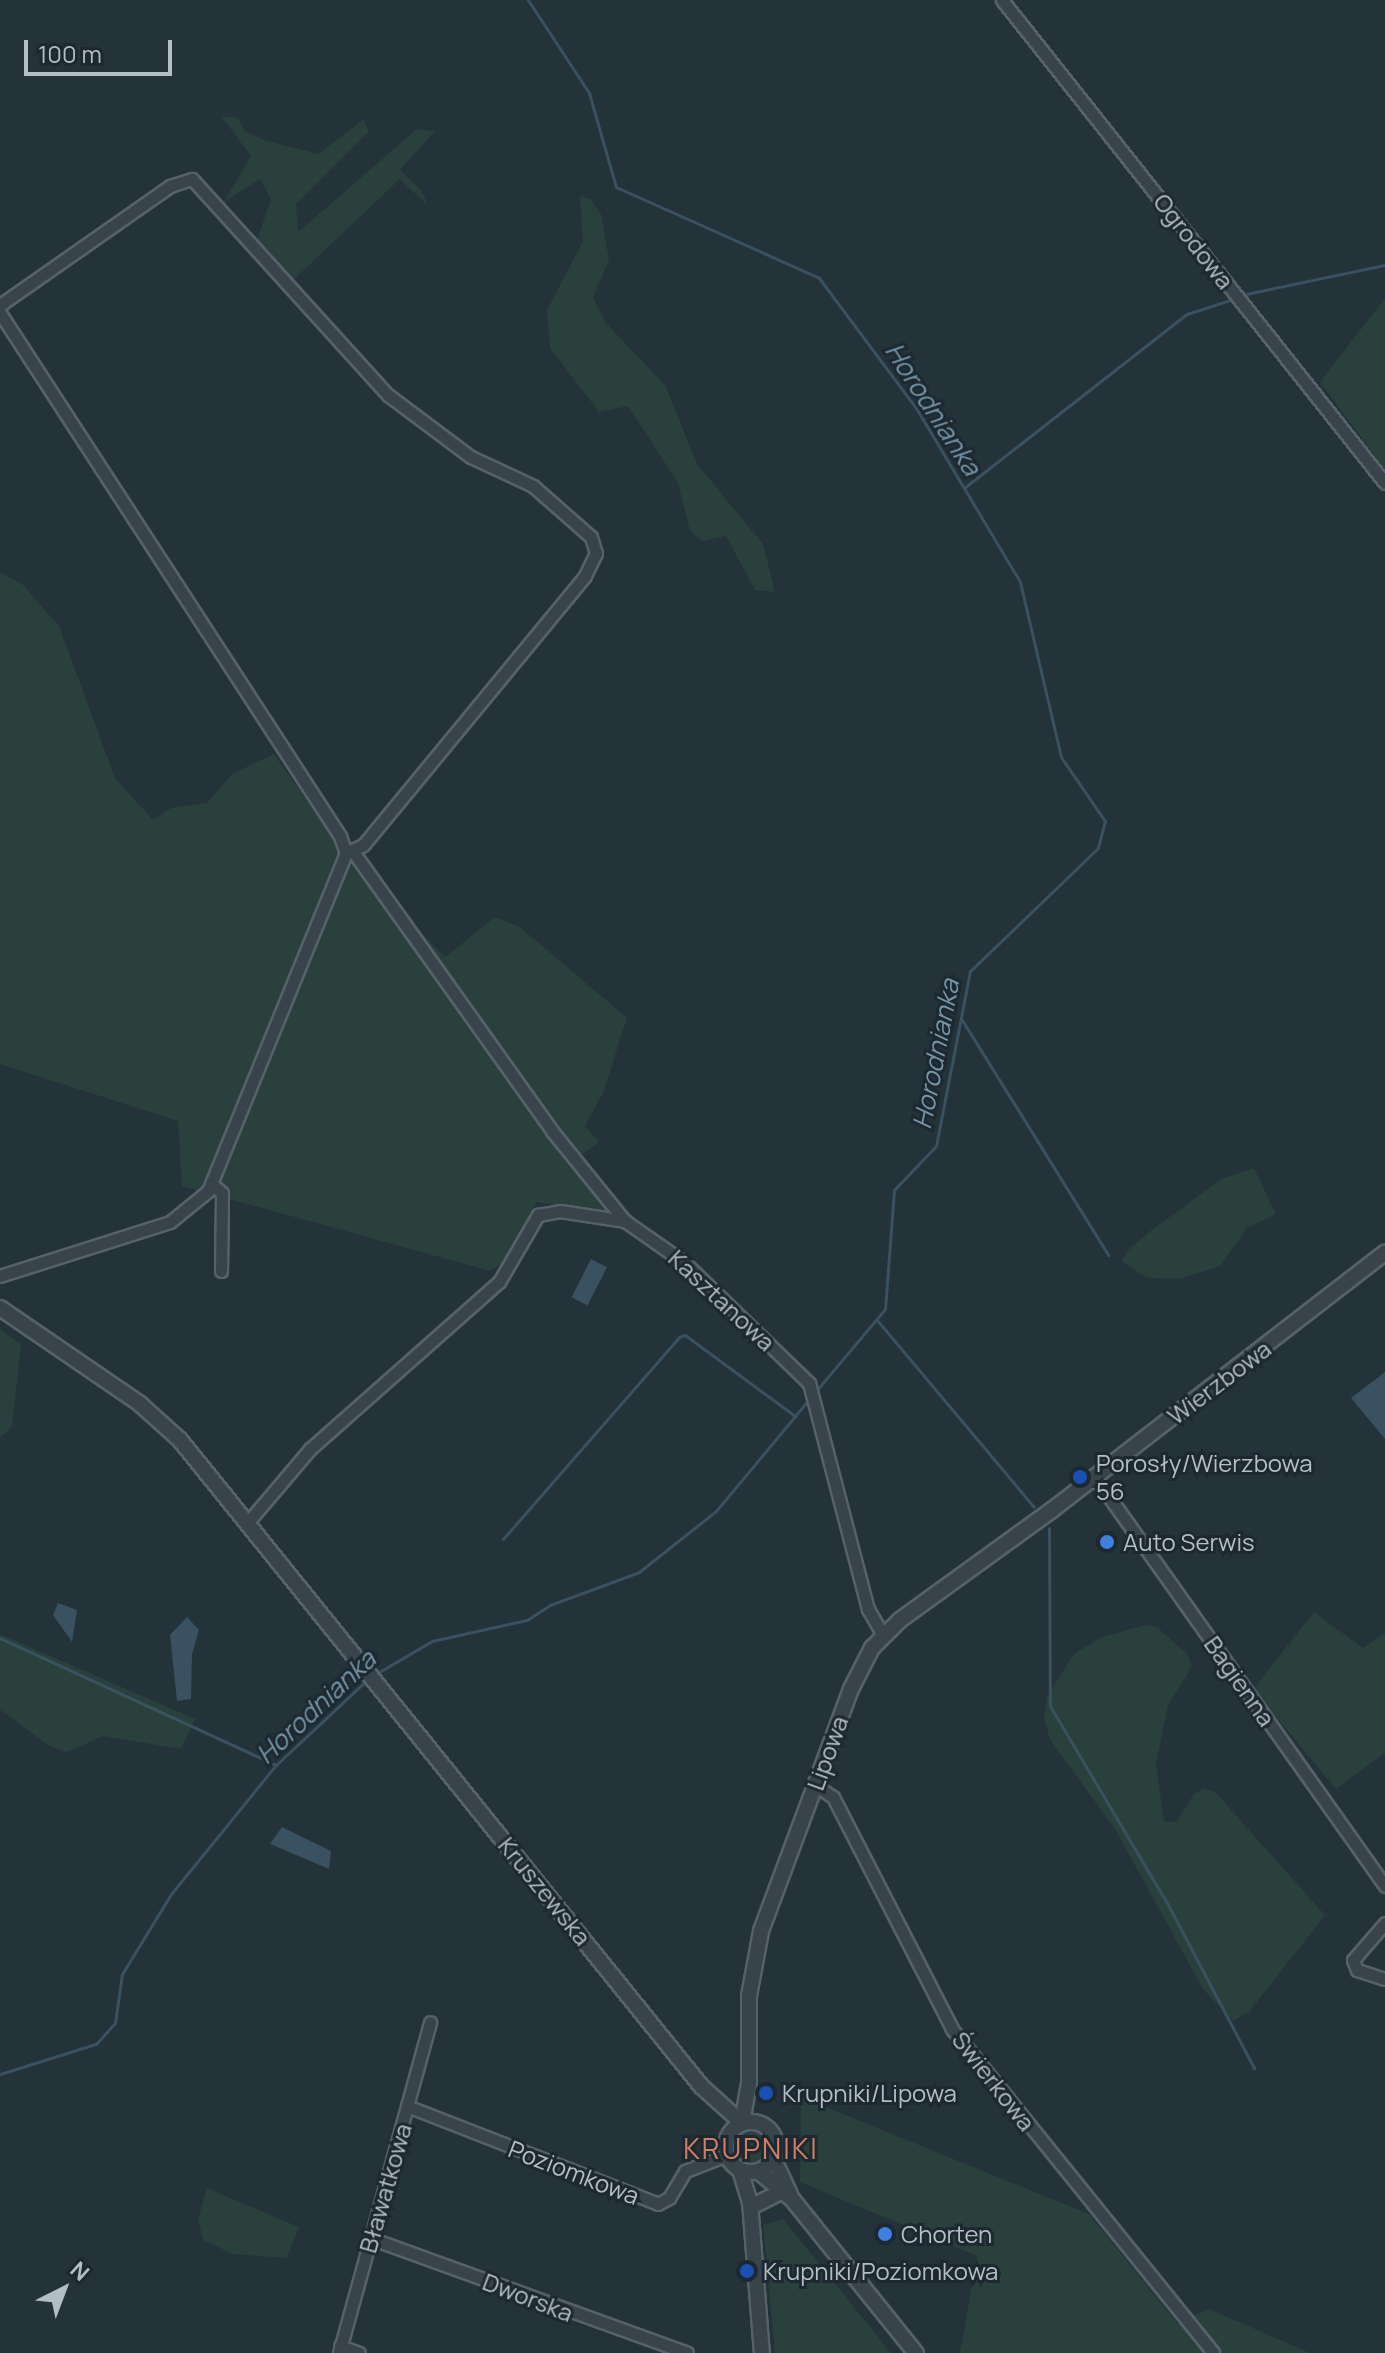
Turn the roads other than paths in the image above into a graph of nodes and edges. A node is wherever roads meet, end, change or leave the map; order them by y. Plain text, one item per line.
1 (1002, 0) edge
2 (0, 305) edge
3 (0, 313) edge
4 (1385, 483) edge
5 (350, 853) junction
6 (212, 1184) junction
7 (625, 1221) junction
8 (1385, 1253) edge
9 (221, 1271) dead end
10 (0, 1276) edge
11 (0, 1308) edge
12 (1095, 1477) junction
13 (1052, 1510) joint
14 (248, 1522) junction
15 (883, 1635) junction
16 (815, 1785) junction
17 (1385, 1886) edge
18 (1385, 1923) edge
19 (1385, 1979) edge
20 (430, 2022) dead end
21 (749, 2083) junction
22 (712, 2098) junction
23 (407, 2106) junction
24 (742, 2123) junction
25 (762, 2123) junction
26 (729, 2135) junction
27 (727, 2155) junction
28 (774, 2160) junction
29 (740, 2170) junction
30 (758, 2171) junction
31 (787, 2195) junction
32 (750, 2205) junction
33 (370, 2238) junction
34 (340, 2350) edge
35 (359, 2353) edge
36 (687, 2353) edge
37 (762, 2353) edge
38 (916, 2353) edge
39 (1213, 2353) edge

1 - 4 street, Ogrodowa
2 - 5 street
3 - 5 street
5 - 6 street
5 - 7 street
6 - 9 street
6 - 10 street
7 - 14 street
7 - 15 street, Kasztanowa
8 - 12 street, Wierzbowa
11 - 14 street, Kruszewska
12 - 13 street, Wierzbowa
12 - 17 street, Bagienna
13 - 15 street, Lipowa
14 - 22 street, Kruszewska
15 - 16 street, Lipowa
16 - 21 street, Lipowa
16 - 39 street, Świerkowa
18 - 19 street
20 - 23 street, Bławatkowa
21 - 22 street
21 - 24 street, Lipowa
21 - 25 street, Lipowa
22 - 24 street, Kruszewska
22 - 26 street, Kruszewska
23 - 27 street, Poziomkowa
23 - 33 street, Bławatkowa
24 - 25 street
24 - 26 street
25 - 28 street
26 - 27 street
27 - 29 street
28 - 30 street
28 - 31 street
29 - 30 street
29 - 32 street
30 - 31 street
30 - 32 street
31 - 32 street
31 - 38 street
32 - 37 street
33 - 34 street, Bławatkowa
33 - 36 street, Dworska
34 - 35 street

